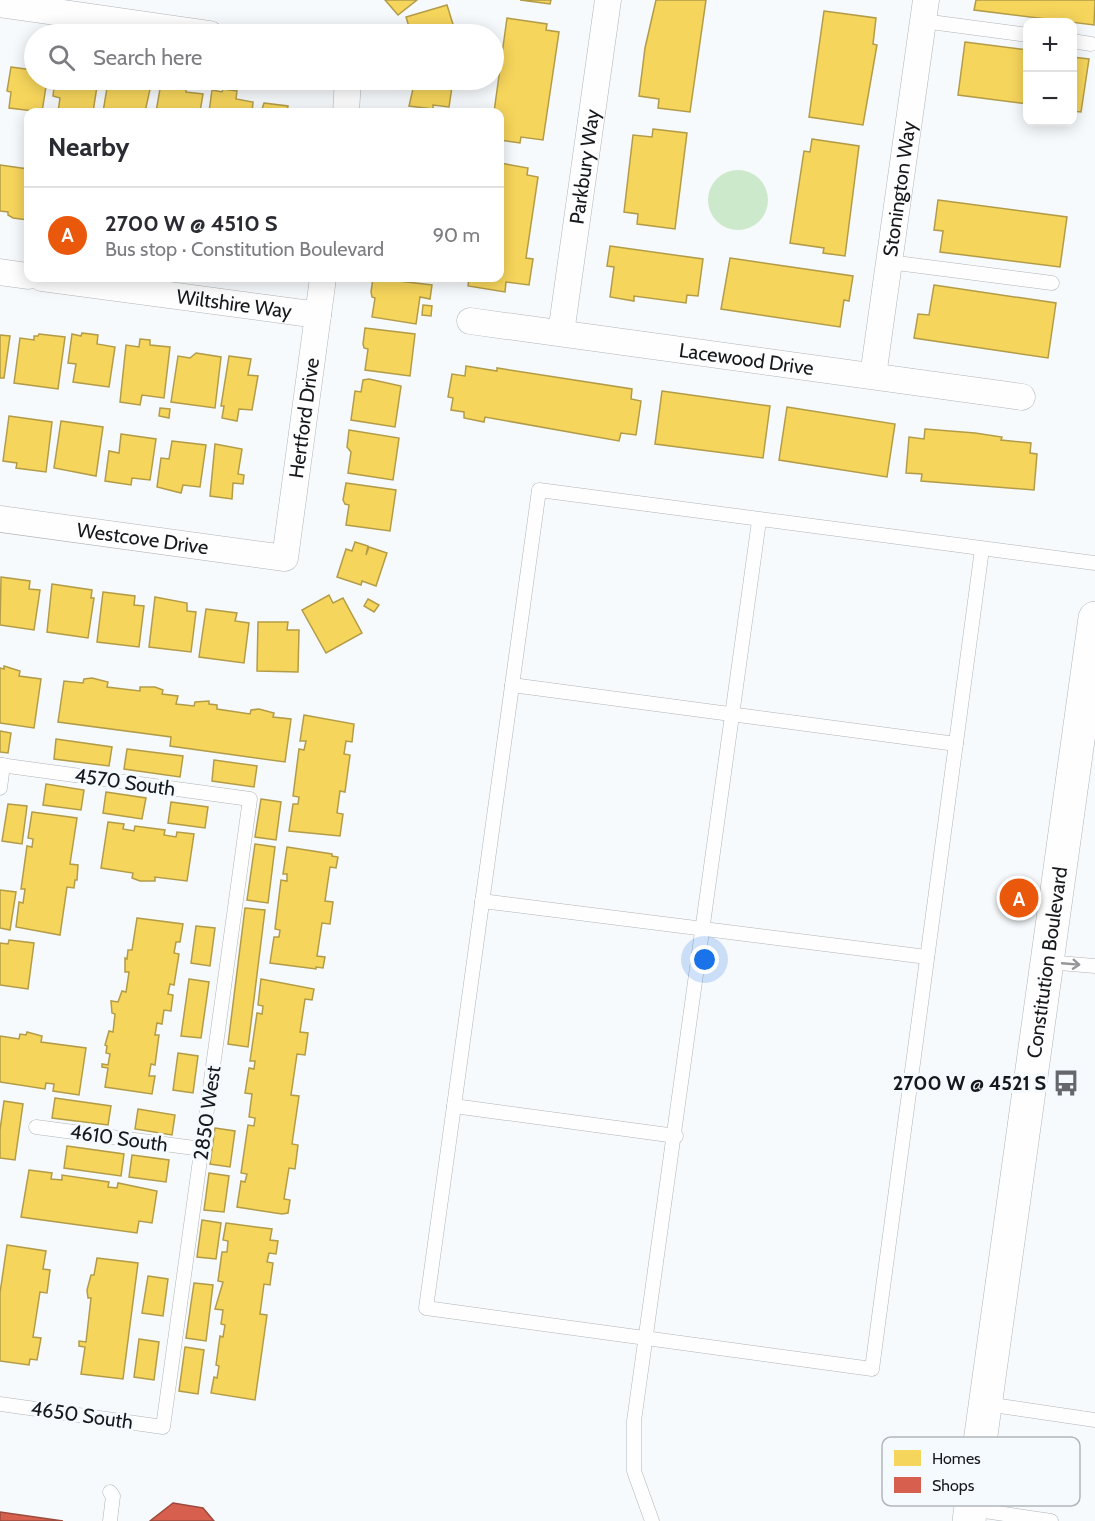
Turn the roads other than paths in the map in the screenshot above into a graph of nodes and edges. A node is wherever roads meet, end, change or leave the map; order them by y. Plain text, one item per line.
1 (608, 0) edge
2 (0, 4) edge
3 (924, 10) edge
4 (140, 24) edge
5 (1023, 34) edge
6 (1077, 42) edge
7 (1091, 44) dead end
8 (347, 90) edge
9 (346, 108) edge
10 (889, 262) junction
11 (0, 272) edge
12 (24, 275) edge
13 (72, 282) edge
14 (322, 282) edge
15 (1052, 283) dead end
16 (318, 315) junction
17 (470, 321) dead end
18 (561, 333) junction
19 (873, 376) junction
20 (1022, 397) dead end
21 (0, 519) edge
22 (759, 521) junction
23 (982, 549) junction
24 (285, 558) joint
25 (1095, 564) edge
26 (1095, 618) edge
27 (512, 685) junction
28 (733, 714) junction
29 (956, 744) junction
30 (2, 765) edge
31 (0, 788) edge
32 (250, 799) joint
33 (482, 901) junction
34 (704, 929) junction
35 (927, 957) junction
36 (1047, 962) junction
37 (1095, 966) edge
38 (454, 1106) junction
39 (36, 1126) dead end
40 (676, 1136) junction
41 (202, 1149) junction
42 (647, 1339) junction
43 (0, 1404) edge
44 (986, 1404) junction
45 (1095, 1420) edge
46 (163, 1426) joint
47 (981, 1437) edge
48 (110, 1492) dead end
49 (970, 1515) edge
50 (110, 1521) edge
51 (652, 1521) edge
52 (1049, 1521) edge

1 - 18 street, Parkbury Way
2 - 4 street
3 - 5 lane
3 - 10 street, Stonington Way
6 - 7 lane
8 - 9 street
10 - 15 lane
10 - 19 street, Stonington Way
11 - 12 street
13 - 16 street, Wiltshire Way
14 - 16 street, Hertford Drive
16 - 24 street, Hertford Drive
17 - 18 street, Lacewood Drive
18 - 19 street, Lacewood Drive
19 - 20 street, Lacewood Drive
21 - 24 street, Westcove Drive
22 - 23 lane
22 - 27 lane
22 - 28 lane
23 - 25 lane
23 - 29 lane
26 - 36 main road, Constitution Boulevard
27 - 28 lane
27 - 33 lane
28 - 29 lane
28 - 34 lane
29 - 35 lane
30 - 31 lane
30 - 32 lane, 4570 South
32 - 41 lane, 2850 West
33 - 34 lane
33 - 38 lane
34 - 35 lane
34 - 40 lane
35 - 42 lane
36 -> 37 lane
36 - 44 main road, Constitution Boulevard
38 - 40 lane
38 - 42 lane
39 - 41 lane, 4610 South
40 - 42 lane
41 - 46 lane, 2850 West
42 - 51 lane
43 - 46 lane, 4650 South
44 - 45 lane
44 - 47 main road, Constitution Boulevard
48 - 50 lane
49 - 52 lane

